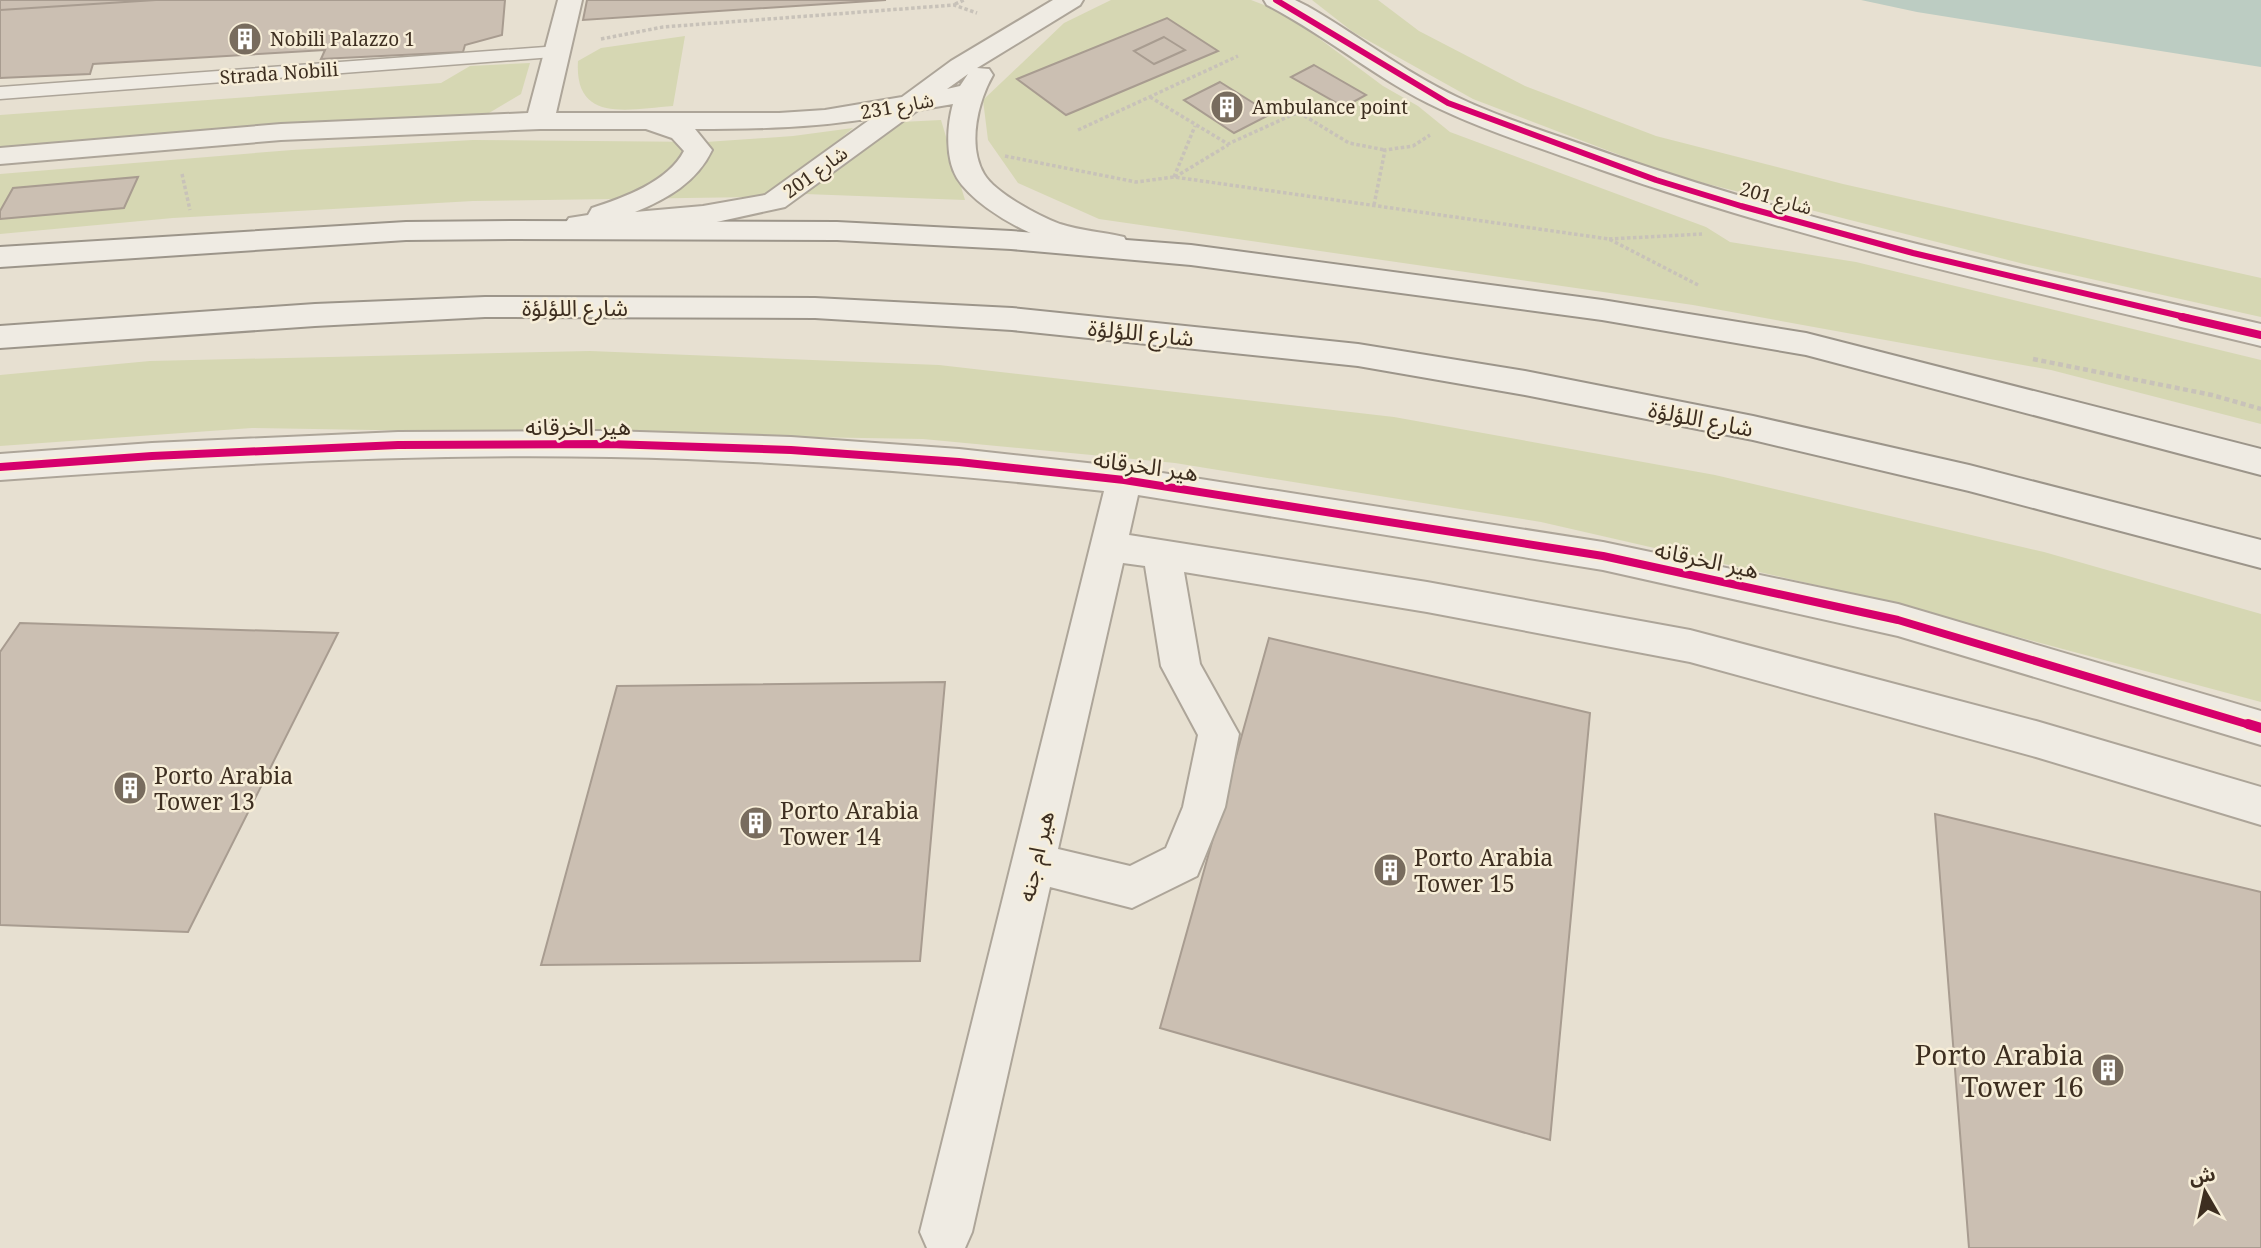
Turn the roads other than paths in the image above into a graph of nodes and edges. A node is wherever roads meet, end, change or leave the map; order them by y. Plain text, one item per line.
1 (570, 0) edge
2 (1071, 0) edge
3 (1276, 0) edge
4 (1304, 9) edge
5 (1001, 40) junction
6 (559, 49) junction
7 (0, 93) edge
8 (969, 93) junction
9 (911, 104) junction
10 (647, 120) junction
11 (540, 121) junction
12 (0, 156) edge
13 (514, 230) junction
14 (1191, 255) junction
15 (0, 257) edge
16 (2261, 335) edge
17 (0, 337) edge
18 (2261, 462) edge
19 (0, 467) edge
20 (1124, 480) junction
21 (1109, 546) junction
22 (1162, 554) junction
23 (2261, 554) edge
24 (2261, 729) edge
25 (2261, 806) edge
26 (1033, 863) junction
27 (946, 1232) dead end

1 - 6 street
2 - 5 street, شارع 201
3 - 4 street, شارع 201
4 - 16 street, شارع 201
5 - 8 street, شارع 201
5 - 9 street, شارع 201
6 - 7 lane, Strada Nobili
6 - 11 street
8 - 9 street, شارع 231
8 - 14 street, شارع 201
9 - 10 street, شارع 231
9 - 13 street, شارع 201
10 - 11 street, شارع 231
10 - 13 street
11 - 12 street, شارع 231
13 - 14 street
13 - 15 street
14 - 18 street
17 - 23 street, شارع اللؤلؤة
19 - 20 street, هير الخرقانه
20 - 21 street, هير ام جنه
20 - 24 street, هير الخرقانه
21 - 22 street
21 - 26 street, هير ام جنه
22 - 25 street
22 - 26 street
26 - 27 street, هير ام جنه

